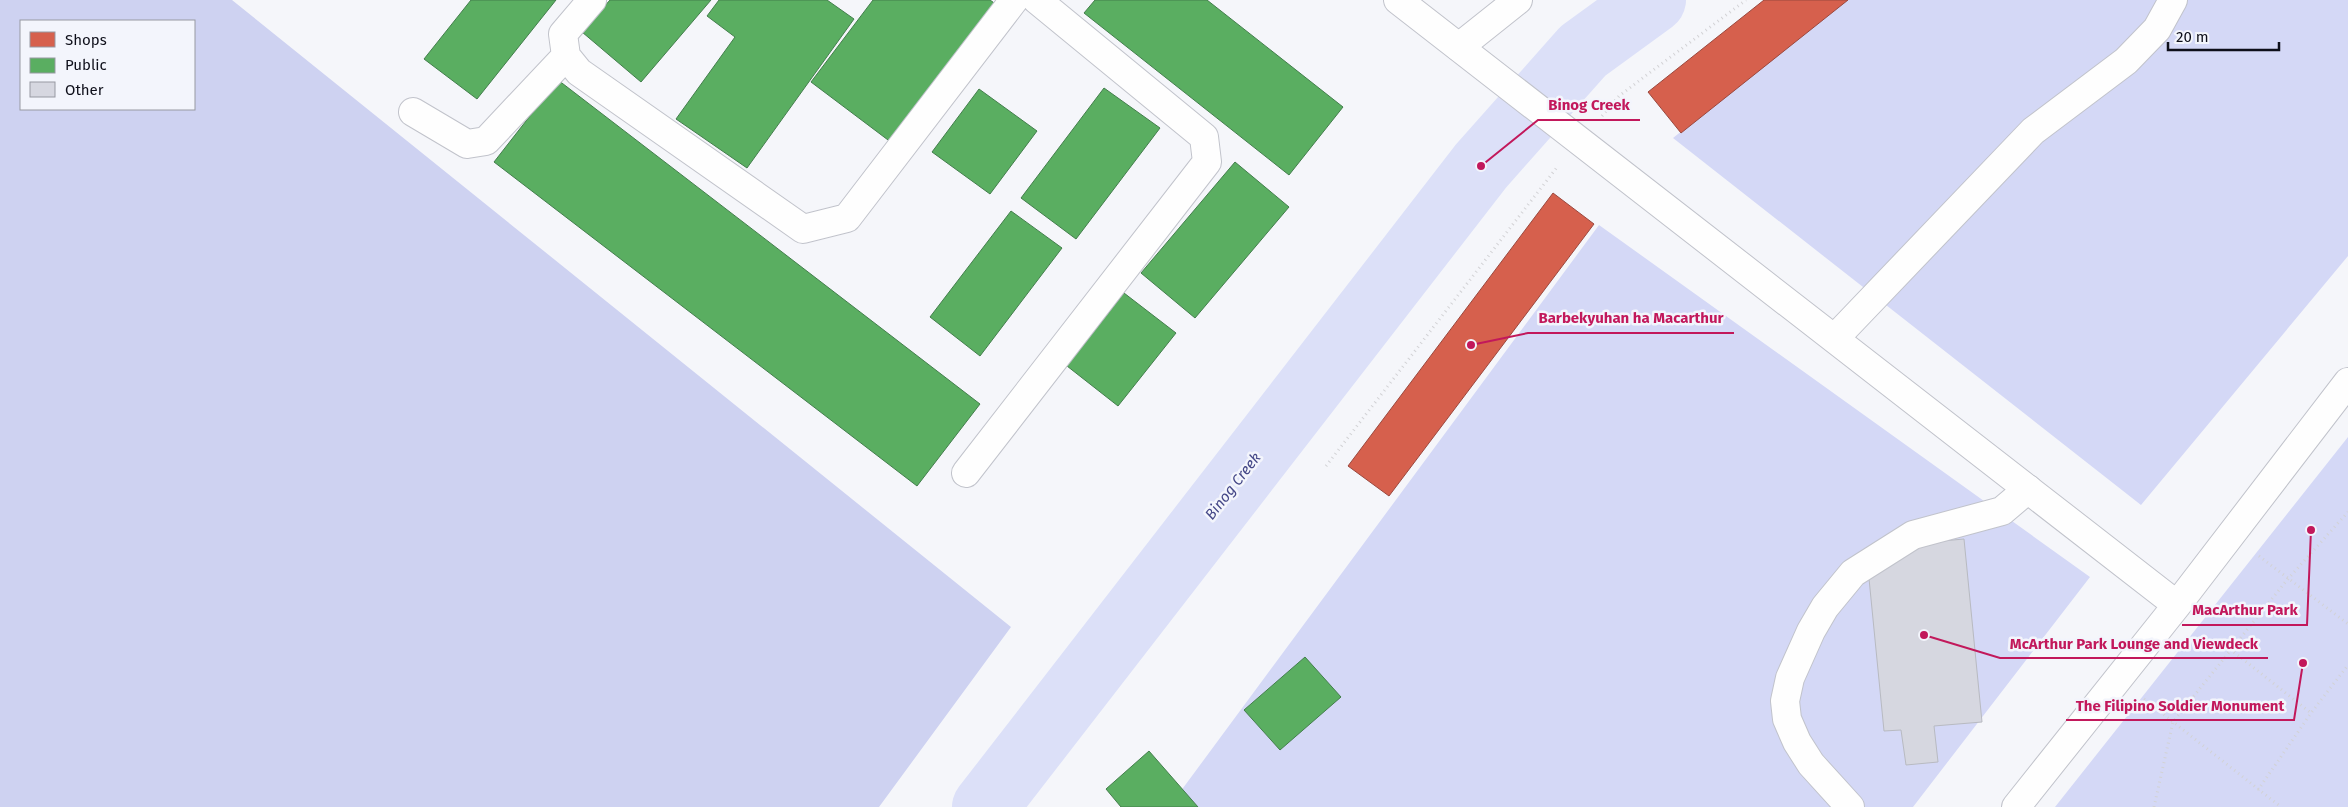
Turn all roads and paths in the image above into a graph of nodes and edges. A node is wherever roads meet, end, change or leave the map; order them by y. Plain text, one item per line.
1 (592, 0) edge
2 (1014, 0) edge
3 (1037, 0) edge
4 (1398, 0) edge
5 (1518, 0) edge
6 (1746, 0) edge
7 (2173, 0) edge
8 (1459, 46) junction
9 (566, 56) junction
10 (413, 112) dead end
11 (1575, 136) junction
12 (1834, 338) junction
13 (2348, 382) edge
14 (1326, 466) dead end
15 (966, 473) dead end
16 (2028, 489) junction
17 (2348, 512) edge
18 (2259, 556) dead end
19 (2287, 580) junction
20 (2177, 605) junction
21 (2348, 624) edge
22 (2230, 649) junction
23 (2348, 665) edge
24 (2144, 699) dead end
25 (2311, 713) junction
26 (2173, 722) junction
27 (2258, 790) junction
28 (1850, 807) edge
29 (2016, 807) edge
30 (2154, 807) edge
31 (2281, 807) edge

1 - 9 main road
2 - 9 main road
3 - 15 main road
4 - 8 main road
5 - 8 main road
6 - 11 path
7 - 12 main road
8 - 11 main road
9 - 10 main road
11 - 12 main road
11 - 14 path
12 - 16 main road
13 - 20 main road
16 - 20 main road
16 - 28 main road
17 - 19 path
18 - 19 path
19 - 21 path
19 - 22 path
20 - 29 main road
22 - 25 path
22 - 26 path
23 - 25 path
24 - 26 path
25 - 27 path
26 - 27 path
26 - 30 path
27 - 31 path

